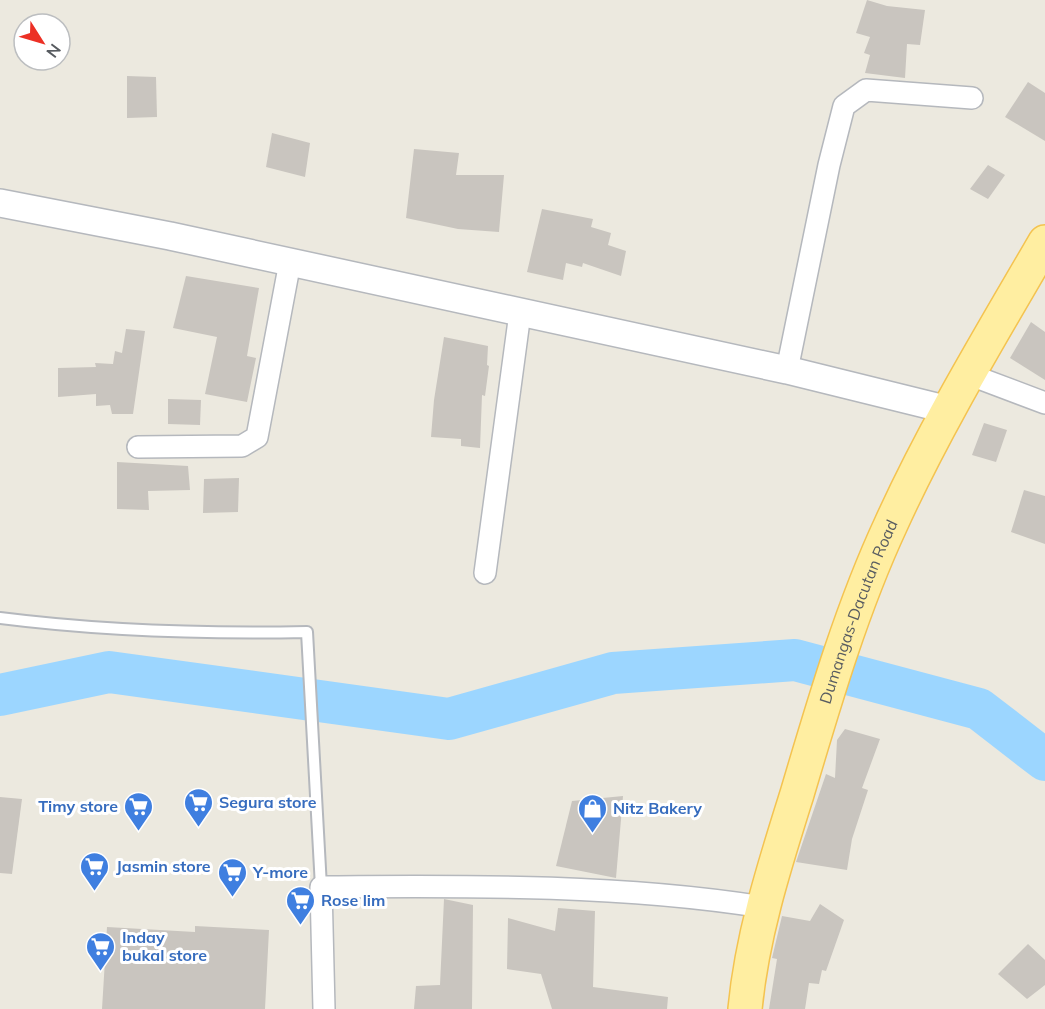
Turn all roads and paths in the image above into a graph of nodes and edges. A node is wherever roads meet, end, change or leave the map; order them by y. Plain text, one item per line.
1 (972, 98) dead end
2 (0, 203) edge
3 (1045, 242) edge
4 (290, 262) junction
5 (520, 313) junction
6 (787, 370) junction
7 (968, 374) junction
8 (1045, 404) edge
9 (949, 410) junction
10 (138, 447) dead end
11 (484, 573) dead end
12 (0, 618) edge
13 (321, 887) junction
14 (763, 907) junction
15 (324, 1009) edge
16 (745, 1009) edge

1 - 6 street
2 - 4 street
3 - 7 main road, Dumangas-Dacutan Road
4 - 5 street
4 - 10 street
5 - 6 street
5 - 11 street
6 - 9 street
7 - 8 street
7 - 9 main road, Dumangas-Dacutan Road
9 - 14 main road, Dumangas-Dacutan Road
12 - 13 lane
13 - 14 street
13 - 15 street
14 - 16 main road, Dumangas-Dacutan Road

